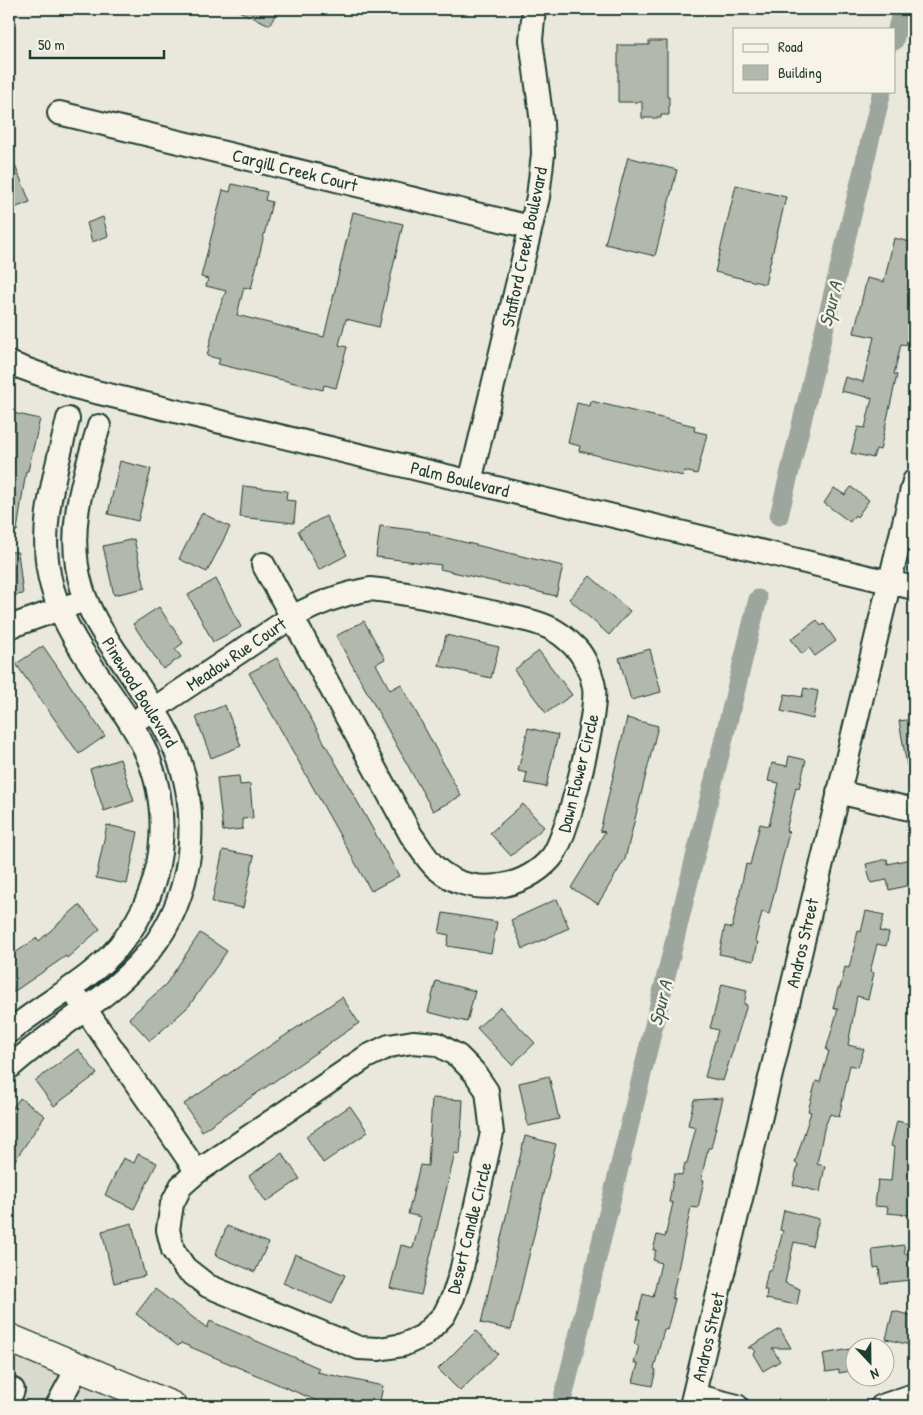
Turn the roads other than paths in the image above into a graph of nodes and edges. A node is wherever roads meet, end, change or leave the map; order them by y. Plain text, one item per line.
1 (534, 9) edge
2 (59, 113) dead end
3 (530, 227) junction
4 (9, 363) edge
5 (68, 419) dead end
6 (99, 426) dead end
7 (56, 474) junction
8 (83, 480) junction
9 (914, 481) edge
10 (470, 482) junction
11 (263, 564) dead end
12 (890, 582) junction
13 (914, 588) edge
14 (86, 600) junction
15 (59, 609) junction
16 (292, 617) junction
17 (9, 627) edge
18 (154, 709) junction
19 (131, 724) junction
20 (838, 792) junction
21 (914, 810) edge
22 (72, 987) junction
23 (85, 1010) junction
24 (9, 1032) edge
25 (9, 1068) edge
26 (197, 1172) junction
27 (9, 1338) edge
28 (78, 1367) junction
29 (9, 1388) edge
30 (914, 1395) edge
31 (9, 1399) edge
32 (132, 1399) edge
33 (692, 1401) edge
34 (57, 1406) edge
35 (172, 1406) edge
36 (737, 1406) edge
37 (882, 1406) edge

1 - 3 street, Stafford Creek Boulevard
2 - 3 street, Cargill Creek Court
3 - 10 street, Stafford Creek Boulevard
4 - 10 street, Palm Boulevard
5 - 7 street, Pinewood Boulevard
6 - 8 street, Pinewood Boulevard
7 - 8 street
7 - 15 street, Pinewood Boulevard
8 - 14 street, Pinewood Boulevard
9 - 12 street, Andros Street
10 - 12 street, Palm Boulevard
11 - 16 street, Meadow Rue Court
12 - 13 street, Palm Boulevard
12 - 20 street, Andros Street
14 - 15 street
14 - 18 street, Pinewood Boulevard
15 - 17 street
15 - 19 street, Pinewood Boulevard
16 - 16 street, Dawn Flower Circle
16 - 18 street, Meadow Rue Court
18 - 19 street, Meadow Rue Court
18 - 23 street, Pinewood Boulevard
19 - 22 street, Pinewood Boulevard
20 - 21 street
20 - 33 street, Andros Street
22 - 23 street
22 - 24 street, Pinewood Boulevard
23 - 25 street, Pinewood Boulevard
23 - 26 street
26 - 26 street, Desert Candle Circle
27 - 28 main road
28 - 32 main road
28 - 34 street
29 - 31 street
30 - 37 street
32 - 35 main road
33 - 36 street

